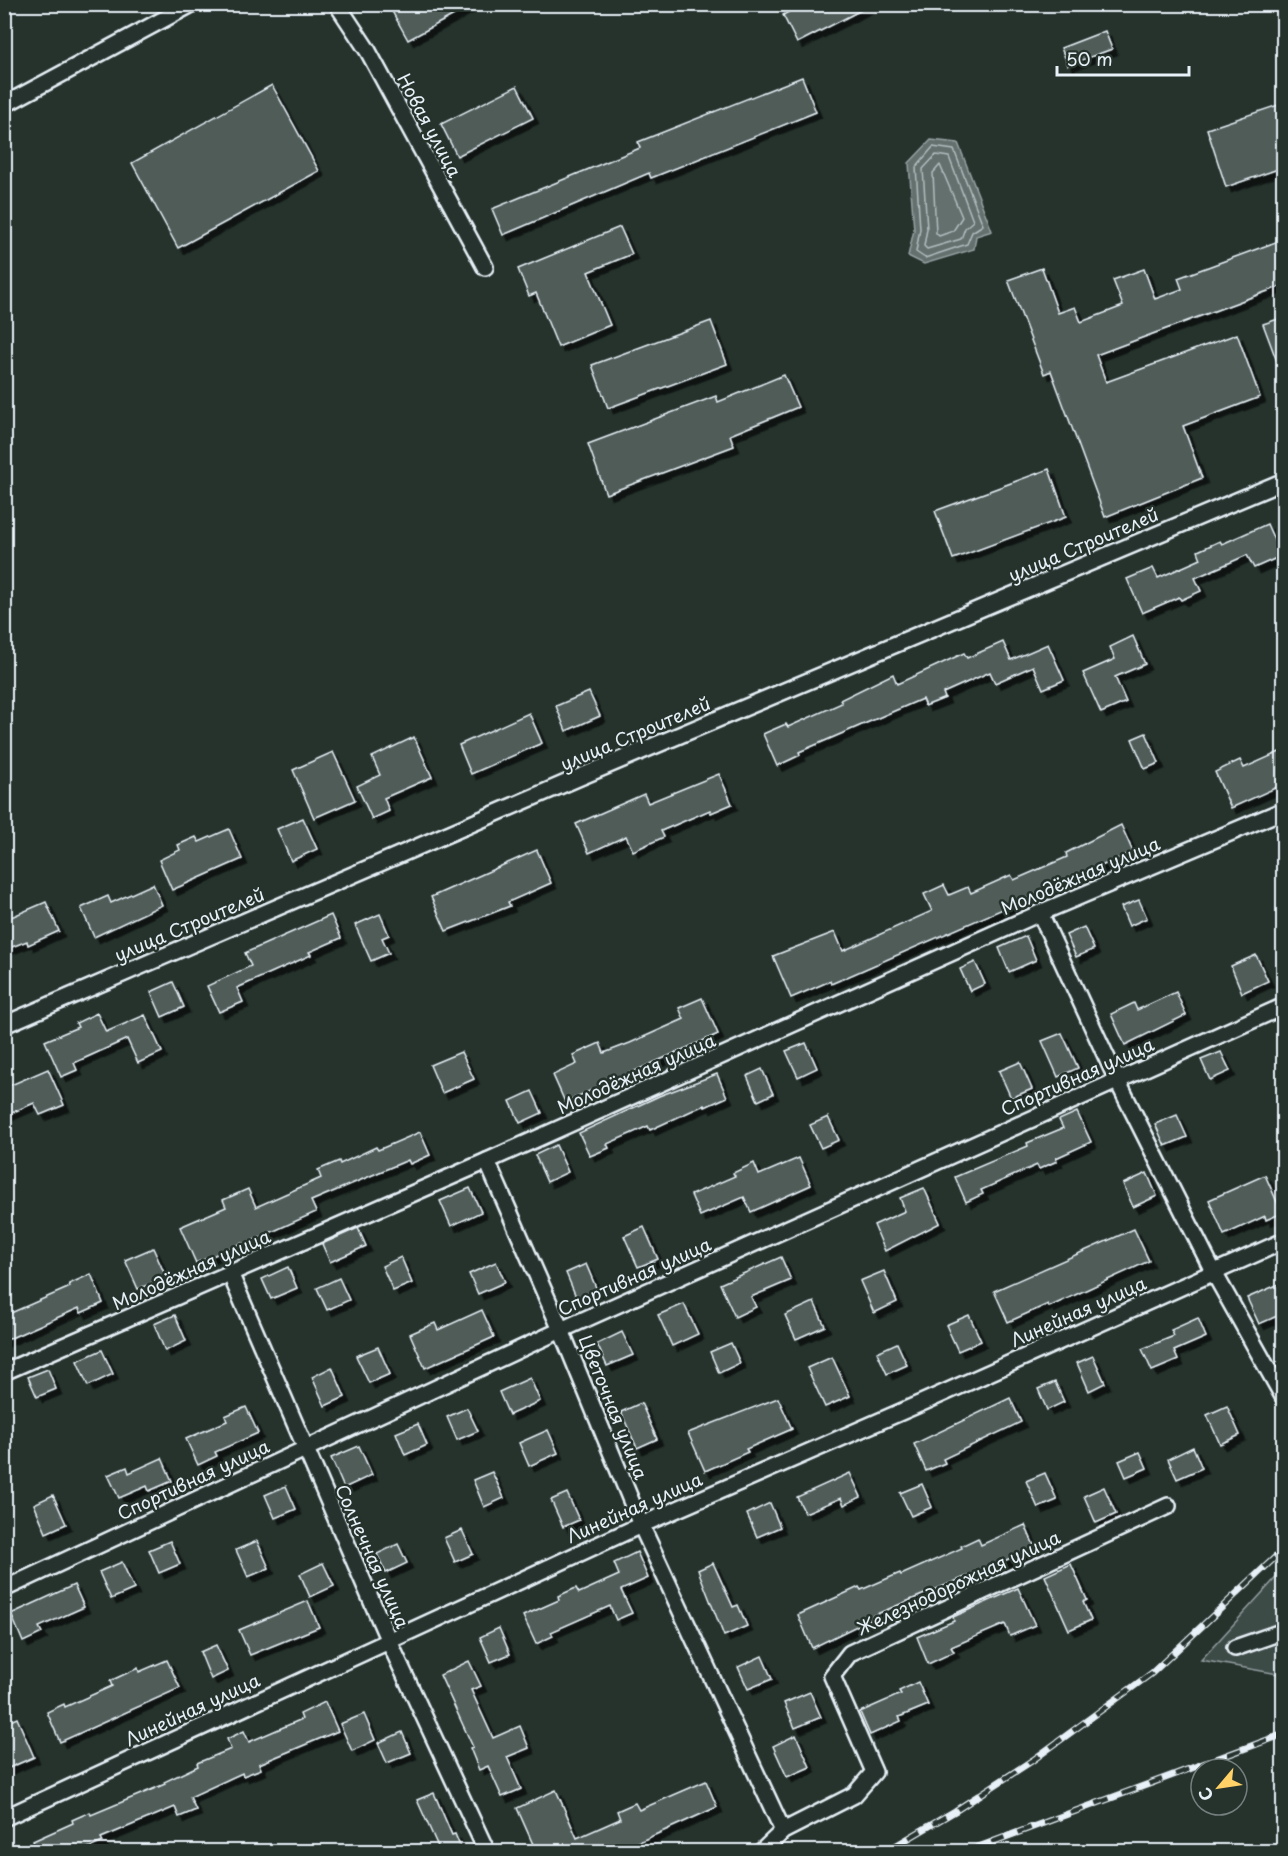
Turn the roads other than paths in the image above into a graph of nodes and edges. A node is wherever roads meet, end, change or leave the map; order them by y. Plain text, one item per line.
1 (192, 4) edge
2 (337, 4) edge
3 (4, 105) edge
4 (485, 267) dead end
5 (1284, 481) edge
6 (1284, 810) edge
7 (1040, 913) junction
8 (1284, 1006) edge
9 (4, 1025) edge
10 (1117, 1080) junction
11 (487, 1161) junction
12 (1284, 1241) edge
13 (1213, 1271) junction
14 (230, 1273) junction
15 (561, 1330) junction
16 (4, 1372) edge
17 (1284, 1398) edge
18 (305, 1448) junction
19 (1168, 1506) dead end
20 (641, 1524) junction
21 (4, 1589) edge
22 (1284, 1631) edge
23 (388, 1639) junction
24 (1235, 1648) dead end
25 (4, 1818) edge
26 (783, 1831) junction
27 (487, 1851) edge
28 (761, 1851) edge

1 - 3 street
2 - 4 street, Новая улица
5 - 9 street, улица Строителей
6 - 7 street, Молодёжная улица
7 - 10 street
7 - 11 street, Молодёжная улица
8 - 10 street, Спортивная улица
10 - 13 street
10 - 15 street, Спортивная улица
11 - 14 street, Молодёжная улица
11 - 15 street, Цветочная улица
12 - 13 street, Линейная улица
13 - 17 street
13 - 20 street, Линейная улица
14 - 16 street, Молодёжная улица
14 - 18 street, Солнечная улица
15 - 18 street, Спортивная улица
15 - 20 street, Цветочная улица
18 - 21 street, Спортивная улица
18 - 23 street, Солнечная улица
19 - 26 street, Железнодорожная улица
20 - 23 street, Линейная улица
20 - 26 street, Цветочная улица
22 - 24 street
23 - 25 street, Линейная улица
23 - 27 street, Солнечная улица
26 - 28 street, Железнодорожная улица

